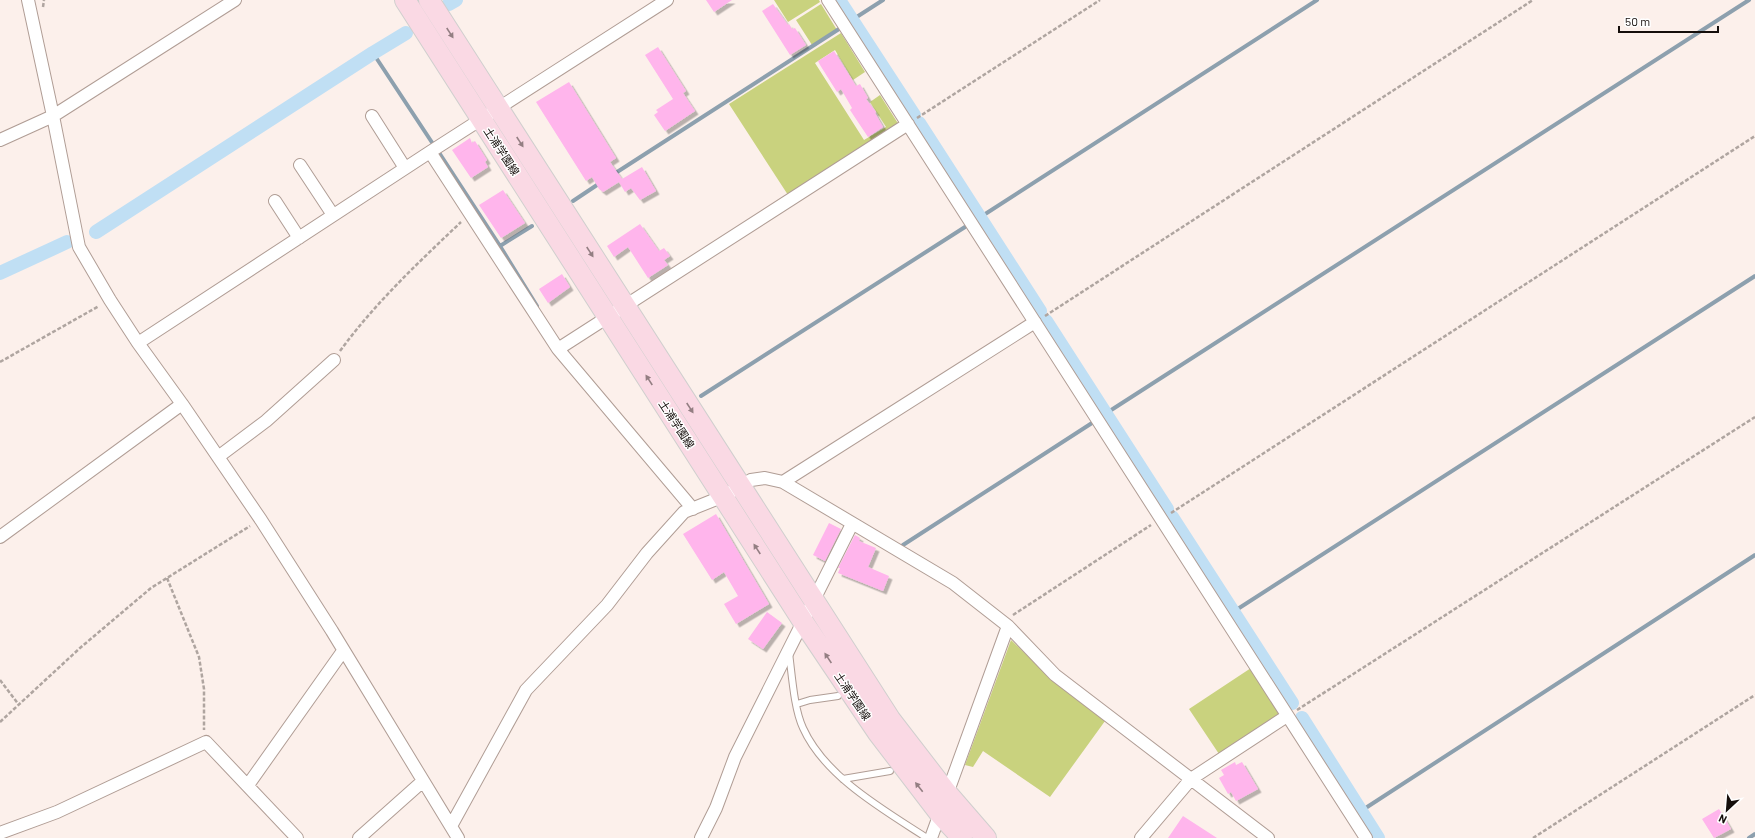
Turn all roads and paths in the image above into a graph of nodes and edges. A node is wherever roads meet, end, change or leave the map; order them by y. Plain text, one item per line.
1 (28, 0) edge
2 (235, 0) edge
3 (405, 0) edge
4 (428, 0) edge
5 (667, 0) edge
6 (828, 0) edge
7 (1100, 0) edge
8 (1533, 0) edge
9 (498, 109) junction
10 (53, 116) junction
11 (372, 116) dead end
12 (481, 120) junction
13 (908, 124) junction
14 (1755, 136) edge
15 (0, 140) edge
16 (430, 152) junction
17 (300, 166) dead end
18 (405, 168) junction
19 (275, 200) dead end
20 (470, 213) junction
21 (333, 215) junction
22 (299, 238) junction
23 (110, 300) junction
24 (616, 311) junction
25 (1035, 322) junction
26 (138, 343) junction
27 (558, 349) junction
28 (334, 360) joint
29 (0, 362) edge
30 (182, 404) junction
31 (1755, 417) edge
32 (218, 457) junction
33 (783, 482) junction
34 (740, 486) junction
35 (724, 496) junction
36 (693, 508) junction
37 (1161, 519) junction
38 (261, 520) junction
39 (852, 524) junction
40 (0, 537) edge
41 (166, 578) junction
42 (813, 600) junction
43 (802, 620) junction
44 (1008, 626) junction
45 (789, 648) junction
46 (343, 651) junction
47 (0, 680) edge
48 (1755, 695) edge
49 (838, 696) dead end
50 (797, 704) junction
51 (18, 705) junction
52 (1287, 716) junction
53 (0, 722) edge
54 (206, 742) junction
55 (890, 772) dead end
56 (843, 779) junction
57 (1191, 779) junction
58 (423, 782) junction
59 (248, 785) junction
60 (947, 793) junction
61 (940, 814) junction
62 (451, 826) junction
63 (0, 834) edge
64 (297, 838) edge
65 (359, 838) edge
66 (458, 838) edge
67 (701, 838) edge
68 (927, 838) edge
69 (931, 838) edge
70 (962, 838) edge
71 (986, 838) edge
72 (1141, 838) edge
73 (1268, 838) edge
74 (1366, 838) edge
75 (1533, 838) edge

1 - 10 street
2 - 10 street
3 - 12 main road, 土浦学園線
4 -> 9 main road, 土浦学園線
5 - 9 street
6 - 13 street
7 - 13 path
8 - 25 path
9 - 12 street
9 -> 24 main road, 土浦学園線
10 - 15 street
10 - 23 street
11 - 18 street
12 - 16 street
12 - 24 main road, 土浦学園線
13 - 24 street
13 - 25 street
14 - 37 path
16 - 18 street
16 - 20 street
17 - 21 street
18 - 21 street
19 - 22 street
20 - 27 street
20 - 28 path
21 - 22 street
22 - 26 street
23 - 26 street
23 - 29 path
24 - 27 street
24 -> 34 main road, 土浦学園線
35 -> 24 main road, 土浦学園線
25 - 33 street
25 - 37 street
26 - 30 street
27 - 36 street
28 - 32 street
30 - 32 street
30 - 40 street
31 - 52 path
32 - 38 street
33 - 34 street
33 - 39 street
34 - 35 street
34 - 42 main road, 土浦学園線
35 - 36 street
43 -> 35 main road, 土浦学園線
36 - 62 street
37 - 44 path
37 - 52 street
38 - 41 path
38 - 46 street
39 - 42 street
39 - 44 street
41 - 51 path
41 - 54 path
42 - 43 street
42 - 60 main road, 土浦学園線
43 - 45 street
61 -> 43 main road, 土浦学園線
44 - 57 street
44 - 60 street
45 - 50 lane
45 - 67 street
46 - 58 street
46 - 59 street
47 - 51 path
48 - 75 path
49 - 50 lane
50 - 56 lane
51 - 53 path
52 - 57 street
52 - 74 street
54 - 59 street
54 - 63 street
55 - 56 lane
56 - 68 lane
57 - 72 street
57 - 73 street
58 - 62 street
58 - 65 street
59 - 64 street
60 - 61 street
60 - 71 main road, 土浦学園線
61 - 69 street
61 - 70 main road, 土浦学園線
62 - 66 street

